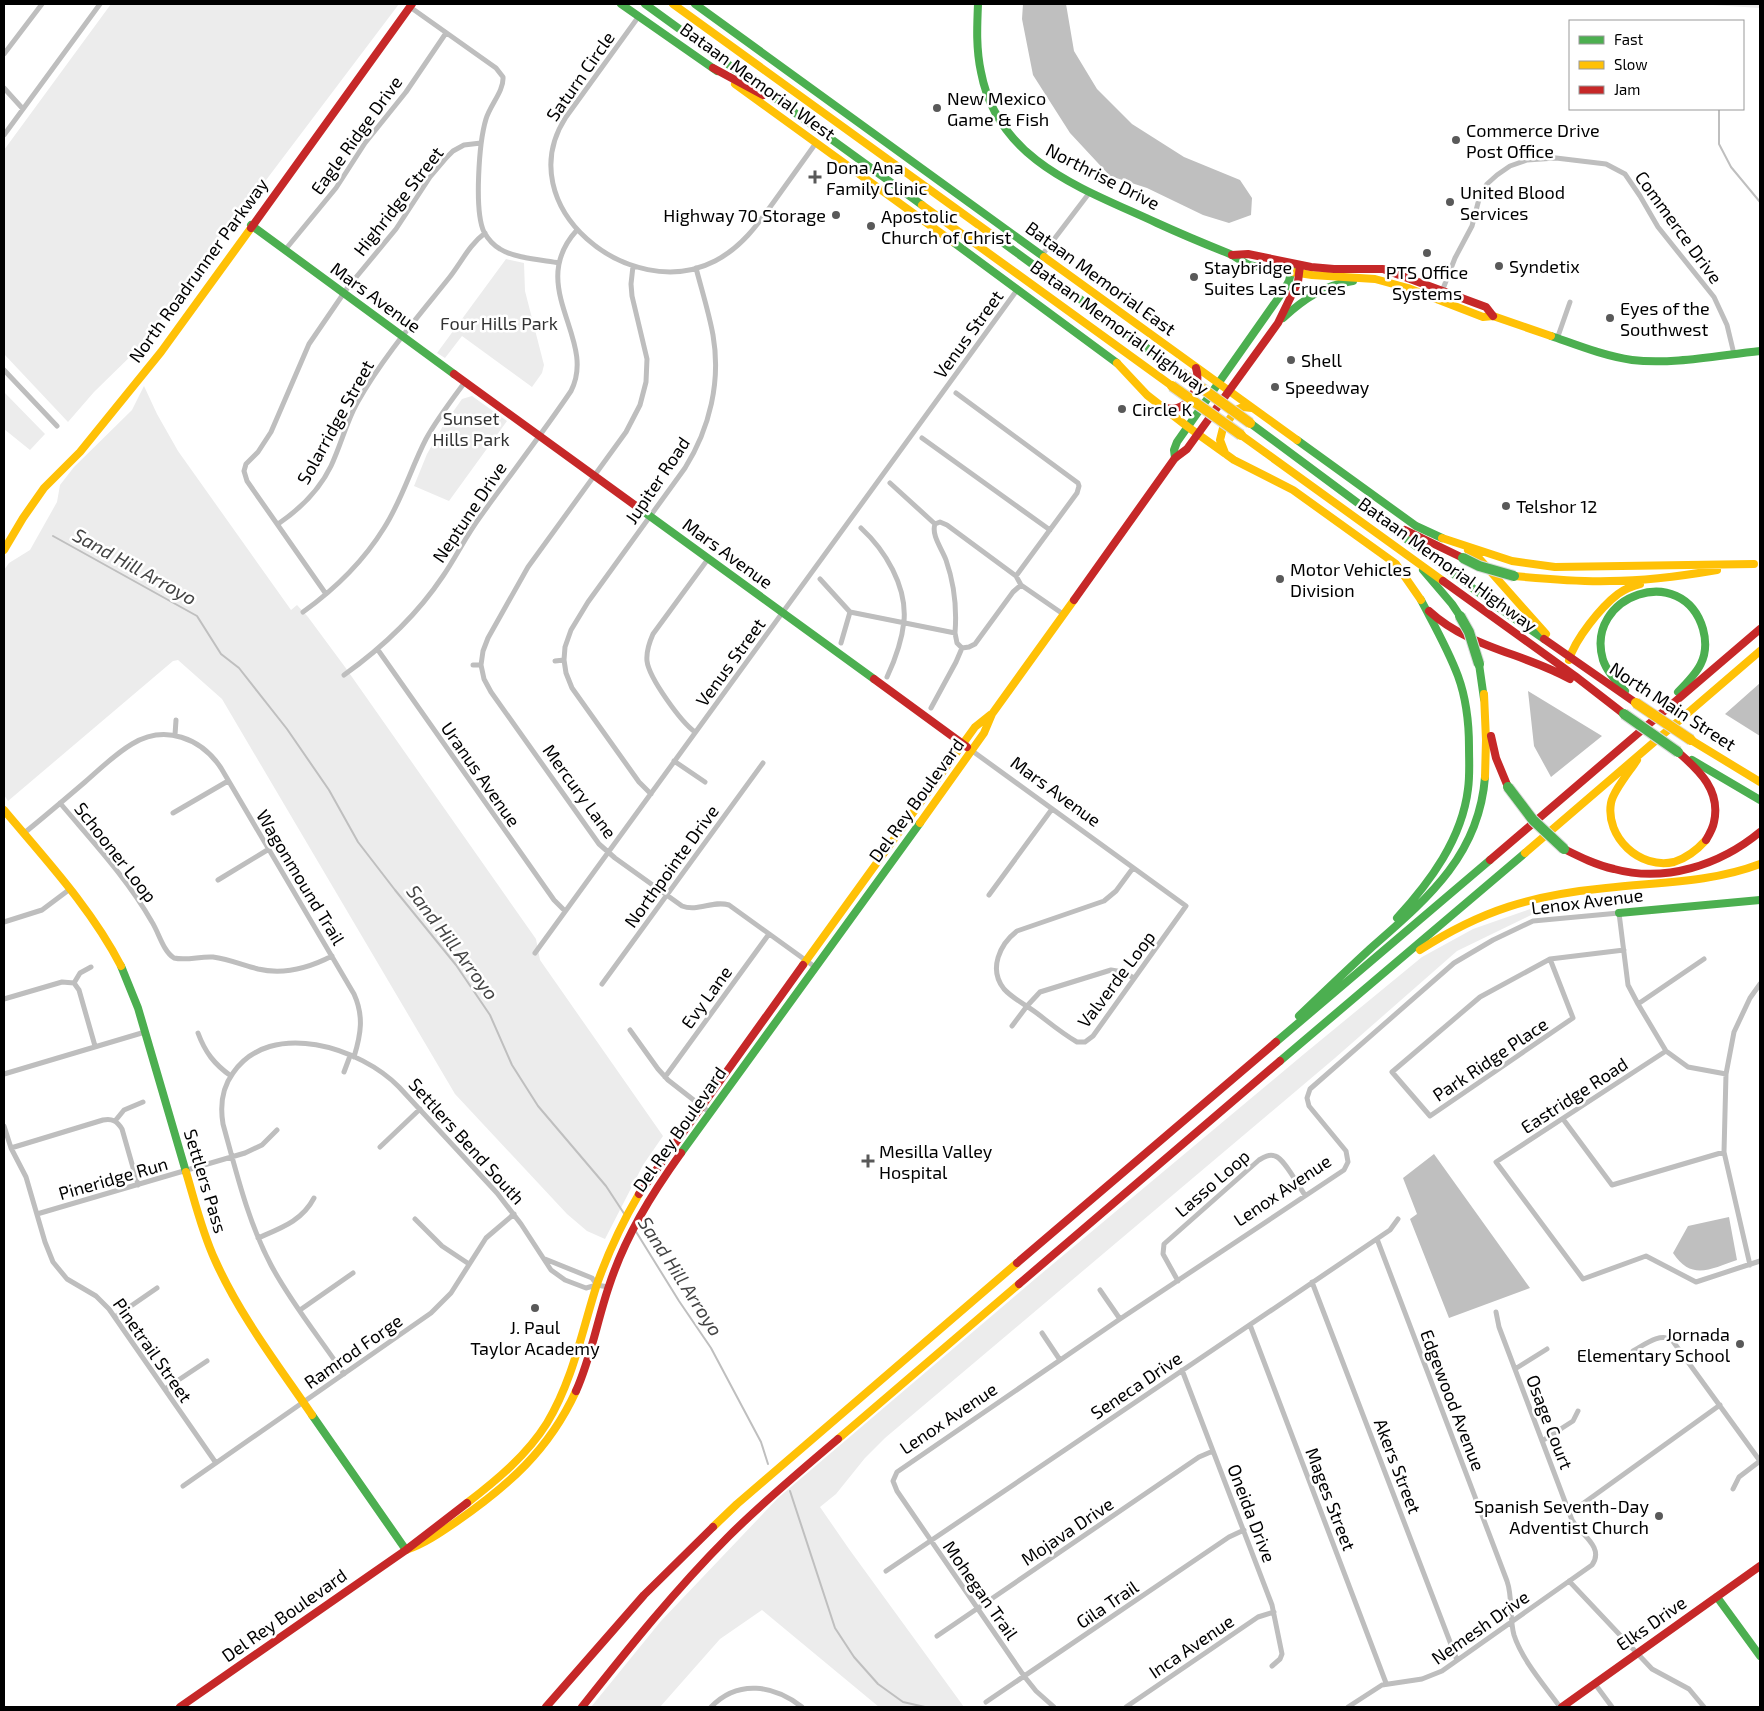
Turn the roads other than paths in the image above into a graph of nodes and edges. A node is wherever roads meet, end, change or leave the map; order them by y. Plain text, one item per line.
1 (42, 4) edge
2 (100, 4) edge
3 (621, 4) edge
4 (645, 4) edge
5 (672, 4) edge
6 (683, 4) edge
7 (696, 4) edge
8 (978, 4) edge
9 (411, 5) edge
10 (639, 16) junction
11 (705, 26) junction
12 (446, 32) junction
13 (4, 54) edge
14 (713, 68) junction
15 (4, 88) edge
16 (23, 109) junction
17 (793, 110) junction
18 (4, 136) edge
19 (481, 143) junction
20 (816, 143) junction
21 (1090, 192) junction
22 (251, 225) junction
23 (577, 230) junction
24 (485, 233) junction
25 (284, 250) junction
26 (1042, 255) junction
27 (559, 263) junction
28 (633, 266) junction
29 (696, 268) junction
30 (1296, 269) junction
31 (1375, 279) junction
32 (1017, 290) junction
33 (344, 294) junction
34 (1440, 295) junction
35 (1570, 302) dead end
36 (1278, 323) junction
37 (1262, 324) junction
38 (1271, 333) junction
39 (402, 336) junction
40 (1557, 339) junction
41 (1760, 351) edge
42 (1734, 354) junction
43 (1196, 368) junction
44 (4, 370) edge
45 (465, 382) junction
46 (1220, 384) junction
47 (1229, 391) junction
48 (956, 393) dead end
49 (1164, 408) junction
50 (1252, 408) junction
51 (57, 426) dead end
52 (1188, 428) junction
53 (1198, 434) junction
54 (539, 436) junction
55 (922, 438) dead end
56 (1225, 453) junction
57 (1175, 458) junction
58 (594, 476) junction
59 (890, 483) dead end
60 (1362, 504) junction
61 (650, 516) junction
62 (278, 524) junction
63 (935, 524) junction
64 (861, 528) dead end
65 (1050, 530) junction
66 (1442, 538) junction
67 (4, 550) edge
68 (708, 558) junction
69 (1419, 563) junction
70 (1757, 564) edge
71 (1016, 576) junction
72 (820, 579) dead end
73 (1658, 579) junction
74 (1021, 585) junction
75 (326, 594) junction
76 (1420, 600) junction
77 (303, 612) dead end
78 (850, 612) junction
79 (783, 613) junction
80 (1063, 614) junction
81 (904, 624) junction
82 (1760, 630) edge
83 (955, 633) junction
84 (840, 643) dead end
85 (962, 648) junction
86 (378, 650) junction
87 (1760, 651) edge
88 (1569, 656) junction
89 (555, 660) dead end
90 (564, 660) junction
91 (472, 665) dead end
92 (481, 665) junction
93 (344, 675) dead end
94 (1575, 676) junction
95 (887, 677) dead end
96 (1585, 683) junction
97 (1484, 694) junction
98 (1636, 703) junction
99 (931, 708) dead end
100 (1664, 712) junction
101 (992, 714) junction
102 (176, 720) dead end
103 (695, 732) junction
104 (175, 735) junction
105 (963, 744) junction
106 (971, 750) junction
107 (1642, 751) junction
108 (1678, 752) junction
109 (674, 761) junction
110 (763, 763) dead end
111 (228, 781) junction
112 (705, 782) dead end
113 (1760, 782) edge
114 (651, 794) junction
115 (1760, 800) edge
116 (60, 803) junction
117 (1052, 809) junction
118 (4, 810) edge
119 (173, 813) dead end
120 (1760, 832) edge
121 (24, 834) junction
122 (269, 850) junction
123 (608, 853) junction
124 (1760, 864) edge
125 (1133, 868) junction
126 (871, 872) junction
127 (880, 878) junction
128 (218, 880) dead end
129 (860, 886) junction
130 (70, 889) junction
131 (869, 893) junction
132 (989, 895) dead end
133 (666, 896) junction
134 (1760, 900) edge
135 (1186, 906) joint
136 (565, 910) junction
137 (842, 910) junction
138 (1619, 913) junction
139 (4, 922) edge
140 (769, 934) junction
141 (1624, 950) junction
142 (1367, 952) junction
143 (535, 953) dead end
144 (332, 956) junction
145 (823, 956) junction
146 (1704, 958) dead end
147 (1550, 959) junction
148 (806, 960) junction
149 (91, 967) dead end
150 (815, 967) junction
151 (1134, 978) junction
152 (74, 983) junction
153 (602, 984) dead end
154 (1760, 984) edge
155 (800, 988) junction
156 (1359, 993) junction
157 (4, 999) edge
158 (1638, 1004) junction
159 (1027, 1006) junction
160 (1012, 1026) dead end
161 (630, 1030) dead end
162 (145, 1032) junction
163 (198, 1033) dead end
164 (96, 1046) junction
165 (1666, 1051) junction
166 (352, 1056) junction
167 (1260, 1058) junction
168 (344, 1072) dead end
169 (4, 1074) edge
170 (1726, 1074) junction
171 (231, 1076) junction
172 (664, 1077) junction
173 (143, 1102) dead end
174 (700, 1105) junction
175 (420, 1109) junction
176 (710, 1112) junction
177 (1563, 1119) junction
178 (115, 1121) junction
179 (4, 1126) edge
180 (277, 1130) dead end
181 (380, 1147) dead end
182 (11, 1148) junction
183 (1724, 1152) junction
184 (233, 1157) junction
185 (186, 1170) junction
186 (138, 1185) junction
187 (1305, 1195) junction
188 (314, 1198) dead end
189 (37, 1214) junction
190 (514, 1214) junction
191 (415, 1219) dead end
192 (1398, 1219) dead end
193 (258, 1238) junction
194 (1377, 1238) junction
195 (545, 1259) junction
196 (1760, 1261) edge
197 (469, 1264) junction
198 (1750, 1265) junction
199 (353, 1273) dead end
200 (1178, 1281) junction
201 (1312, 1282) junction
202 (597, 1284) junction
203 (608, 1287) junction
204 (157, 1288) dead end
205 (1100, 1290) dead end
206 (300, 1310) junction
207 (1496, 1312) dead end
208 (115, 1317) junction
209 (1120, 1319) junction
210 (1250, 1325) junction
211 (1042, 1333) dead end
212 (1547, 1349) dead end
213 (1633, 1351) dead end
214 (1060, 1360) junction
215 (206, 1361) dead end
216 (1515, 1369) junction
217 (1182, 1370) junction
218 (344, 1374) junction
219 (165, 1389) junction
220 (303, 1402) junction
221 (1720, 1405) junction
222 (1578, 1411) dead end
223 (1542, 1441) junction
224 (1214, 1451) junction
225 (1760, 1461) edge
226 (216, 1463) junction
227 (893, 1482) joint
228 (183, 1486) dead end
229 (1733, 1489) dead end
230 (1569, 1512) junction
231 (1244, 1530) junction
232 (930, 1541) junction
233 (406, 1550) junction
234 (1760, 1566) edge
235 (886, 1571) dead end
236 (1569, 1581) junction
237 (1717, 1597) junction
238 (976, 1609) junction
239 (1274, 1612) junction
240 (1512, 1621) junction
241 (937, 1636) dead end
242 (1637, 1653) junction
243 (1760, 1656) edge
244 (1457, 1660) junction
245 (1272, 1666) dead end
246 (1024, 1676) junction
247 (1386, 1683) junction
248 (1595, 1684) junction
249 (986, 1702) dead end
250 (180, 1707) edge
251 (546, 1707) edge
252 (582, 1707) edge
253 (711, 1707) edge
254 (802, 1707) edge
255 (1054, 1707) edge
256 (1126, 1707) edge
257 (1348, 1707) edge
258 (1561, 1707) edge
259 (1612, 1707) edge
260 (1704, 1707) edge

1 - 13 street
2 - 16 street
3 - 10 main road, Bataan Memorial West
4 - 17 main road, Bataan Memorial Highway
5 - 11 main road, Bataan Memorial Highway
6 - 11 main road
7 - 26 main road, Bataan Memorial East
8 - 21 main road, Northrise Drive
9 - 12 street
9 - 22 main road, North Roadrunner Parkway
10 - 14 main road, Bataan Memorial West
10 - 23 street, Saturn Circle
11 - 60 main road, Bataan Memorial Highway, bridge
12 - 19 street
12 - 25 street, Eagle Ridge Drive
14 - 17 main road
14 - 20 main road, Bataan Memorial West
15 - 16 street
16 - 18 street
17 - 69 main road, Bataan Memorial Highway, bridge
19 - 24 street
19 - 33 street, Highridge Street
20 - 29 street, Saturn Circle
20 - 32 main road, Bataan Memorial West
21 - 26 street
21 - 30 main road, Northrise Drive
22 - 25 main road, Mars Avenue
22 - 67 main road, North Roadrunner Parkway
23 - 27 street, Neptune Drive
23 - 28 street, Saturn Circle
24 - 27 street
24 - 39 street, Solarridge Street
25 - 33 main road, Mars Avenue
26 - 43 main road, Bataan Memorial East
27 - 54 street, Neptune Drive
28 - 29 street, Saturn Circle
28 - 58 street
29 - 61 street, Jupiter Road
30 - 31 main road
30 - 34 main road
30 - 36 main road, Del Rey Boulevard
30 - 37 main road, Del Rey Boulevard
31 - 34 main road
31 - 36 main road
32 - 49 main road, Bataan Memorial West
32 - 79 street, Venus Street
33 - 39 main road, Mars Avenue
33 - 62 street, Highridge Street
34 - 40 main road
34 - 42 street, Commerce Drive
35 - 40 street
36 - 38 main road, Del Rey Boulevard
37 - 38 main road
37 - 46 main road, Del Rey Boulevard
38 - 47 main road, Del Rey Boulevard
39 - 45 main road, Mars Avenue
39 - 62 street, Solarridge Street
40 - 42 main road
41 - 42 main road
43 - 46 main road, Bataan Memorial East
43 - 49 main road
44 - 51 street
45 - 54 main road, Mars Avenue
45 - 75 street
46 - 47 main road, Bataan Memorial East
46 - 52 main road, Del Rey Boulevard
47 - 50 main road, Bataan Memorial East
47 - 53 main road, Del Rey Boulevard
48 - 65 street
49 - 52 main road, Bataan Memorial West
50 - 56 main road
50 - 66 main road, Bataan Memorial East
52 - 53 main road, Bataan Memorial West
52 - 57 main road, Del Rey Boulevard
53 - 56 main road, Bataan Memorial West
53 - 57 main road, Del Rey Boulevard
54 - 58 main road, Mars Avenue
54 - 86 street, Neptune Drive
55 - 65 street
56 - 76 main road, Bataan Memorial West
57 - 80 main road, Del Rey Boulevard
58 - 61 main road, Mars Avenue
58 - 92 street
59 - 63 street
60 - 73 main road, bridge
60 - 88 main road, Bataan Memorial Highway
61 - 68 main road, Mars Avenue
61 - 90 street, Jupiter Road
62 - 75 street
63 - 71 street
63 - 83 street
64 - 81 street
65 - 71 street
66 - 70 main road
66 - 88 main road
68 - 79 main road, Mars Avenue
68 - 103 street
69 - 94 main road, Bataan Memorial Highway
69 - 97 main road, bridge
70 - 73 main road
71 - 74 street
72 - 78 street
73 - 88 main road
74 - 80 street
74 - 85 street
75 - 77 street
76 - 96 main road
76 - 142 main road
78 - 81 street
78 - 84 street
79 - 103 street, Venus Street
79 - 105 main road, Mars Avenue
80 - 101 main road, Del Rey Boulevard
81 - 83 street
81 - 95 street
82 - 100 main road
83 - 85 street
85 - 99 street
86 - 93 street, Neptune Drive
86 - 136 street, Uranus Avenue
87 - 107 main road
88 - 94 main road
88 - 98 main road, North Main Street
89 - 90 street
90 - 114 street, Jupiter Road
91 - 92 street
92 - 123 street, Mercury Lane
94 - 96 main road, Bataan Memorial Highway
96 - 108 main road, North Main Street, bridge
97 - 120 main road, bridge
97 - 142 main road
98 - 100 main road
98 - 113 main road, North Main Street, bridge
100 - 167 main road
101 - 105 main road, Del Rey Boulevard
101 - 106 main road, Del Rey Boulevard
102 - 104 street
103 - 109 street, Venus Street
104 - 111 street, Wagonmound Trail
104 - 116 street, Wagonmound Trail
105 - 106 main road, Mars Avenue
105 - 126 main road, Del Rey Boulevard
106 - 117 street, Mars Avenue
106 - 127 main road, Del Rey Boulevard
107 - 108 main road
107 - 156 main road
108 - 115 main road, North Main Street
109 - 112 street
109 - 114 street, Venus Street
110 - 133 street, Northpointe Drive
111 - 119 street
111 - 122 street, Wagonmound Trail
114 - 123 street, Venus Street
116 - 121 street, Wagonmound Trail
116 - 144 street, Schooner Loop
117 - 125 street, Mars Avenue
117 - 132 street
118 - 121 main road, Settlers Pass
121 - 130 main road, Settlers Pass
122 - 128 street
122 - 144 street, Wagonmound Trail
123 - 133 street, Mercury Lane
123 - 136 street, Venus Street
124 - 156 main road
125 - 135 street, Mars Avenue
125 - 159 street, Valverde Loop
126 - 127 main road
126 - 129 main road, Del Rey Boulevard
127 - 131 main road, Del Rey Boulevard
129 - 131 main road
129 - 137 main road, Del Rey Boulevard
130 - 139 street
130 - 162 main road, Settlers Pass
131 - 145 main road, Del Rey Boulevard
133 - 140 street, Mercury Lane
133 - 153 street, Northpointe Drive
134 - 138 main road, Lenox Avenue
135 - 151 street, Valverde Loop
136 - 143 street, Venus Street
137 - 145 main road
137 - 148 main road, Del Rey Boulevard
138 - 141 street
138 - 187 street, Lenox Avenue
140 - 148 street, Mercury Lane
140 - 172 street, Evy Lane
141 - 147 street, Park Ridge Place
141 - 158 street
142 - 167 main road
144 - 166 street, Wagonmound Trail
145 - 148 main road
145 - 150 main road, Del Rey Boulevard
146 - 158 street
147 - 147 street, Park Ridge Place
148 - 150 street, Mercury Lane
148 - 155 main road
148 - 174 main road, Del Rey Boulevard
149 - 152 street
150 - 155 main road, Del Rey Boulevard
151 - 159 street
151 - 159 street, Valverde Loop
152 - 157 street
152 - 164 street
154 - 170 street
155 - 176 main road, Del Rey Boulevard
156 - 252 main road
158 - 165 street
159 - 160 street
161 - 172 street
162 - 164 street
162 - 185 main road, Settlers Pass
163 - 171 street
164 - 169 street
165 - 170 street
165 - 177 street, Eastridge Road
166 - 168 street, Wagonmound Trail
166 - 171 street, Settlers Bend South
166 - 175 street, Settlers Bend South
167 - 251 main road
170 - 183 street
171 - 184 street
172 - 174 street
173 - 178 street
174 - 176 street
174 - 202 main road, Del Rey Boulevard
175 - 181 street
175 - 190 street, Settlers Bend South
176 - 203 main road, Del Rey Boulevard
177 - 183 street
177 - 198 street, Eastridge Road
178 - 182 street
178 - 186 street
179 - 182 street, Pinetrail Street
180 - 184 street, Pineridge Run
182 - 189 street, Pinetrail Street
183 - 198 street
184 - 185 street, Pineridge Run
184 - 193 street
185 - 186 street, Pineridge Run
185 - 220 main road, Settlers Pass
186 - 189 street, Pineridge Run
187 - 200 street, Lenox Avenue
187 - 200 street, Lasso Loop
188 - 193 street
189 - 208 street, Pinetrail Street
190 - 195 street, Settlers Bend South
190 - 197 street, Ramrod Forge
191 - 197 street
192 - 194 street, Seneca Drive
193 - 206 street
194 - 201 street, Seneca Drive
194 - 240 street, Edgewood Avenue
195 - 202 street, Settlers Bend South
195 - 202 street, Settlers Bend South
196 - 198 street
197 - 218 street, Ramrod Forge
199 - 206 street
200 - 209 street, Lenox Avenue
201 - 210 street, Seneca Drive
201 - 244 street, Akers Street
202 - 203 street, Settlers Bend South
202 - 233 main road, Del Rey Boulevard
203 - 233 main road, Del Rey Boulevard
204 - 208 street
205 - 209 street
206 - 218 street
207 - 216 street, Osage Court
208 - 219 street, Pinetrail Street
209 - 214 street, Lenox Avenue
210 - 217 street, Seneca Drive
210 - 247 street, Mages Street
211 - 214 street
212 - 216 street
213 - 221 street
214 - 227 street, Lenox Avenue
215 - 219 street
216 - 223 street, Osage Court
217 - 224 street, Oneida Drive
217 - 232 street, Seneca Drive
218 - 220 street, Ramrod Forge
219 - 226 street, Pinetrail Street
220 - 226 street, Ramrod Forge
220 - 233 main road, Settlers Pass
221 - 225 street
221 - 230 street
222 - 223 street
223 - 230 street, Osage Court
224 - 231 street, Oneida Drive
224 - 238 street, Mojava Drive
225 - 229 street
226 - 228 street, Ramrod Forge
227 - 232 street, Mohegan Trail
230 - 236 street, Osage Court
231 - 239 street, Oneida Drive
231 - 246 street, Gila Trail
232 - 235 street, Seneca Drive
232 - 238 street, Mohegan Trail
233 - 250 main road, Del Rey Boulevard
234 - 237 main road, Elks Drive
236 - 240 street, Nemesh Drive
236 - 242 street
237 - 242 main road, Elks Drive
237 - 243 main road
238 - 241 street, Mojava Drive
238 - 246 street, Mohegan Trail
239 - 245 street, Oneida Drive
239 - 256 street, Inca Avenue
240 - 244 street, Nemesh Drive
240 - 258 street, Edgewood Avenue
242 - 248 main road, Elks Drive
242 - 260 street
244 - 247 street, Nemesh Drive
246 - 249 street, Gila Trail
246 - 255 street, Mohegan Trail
247 - 257 street, Nemesh Drive
248 - 258 main road, Elks Drive
248 - 259 street
253 - 254 street

